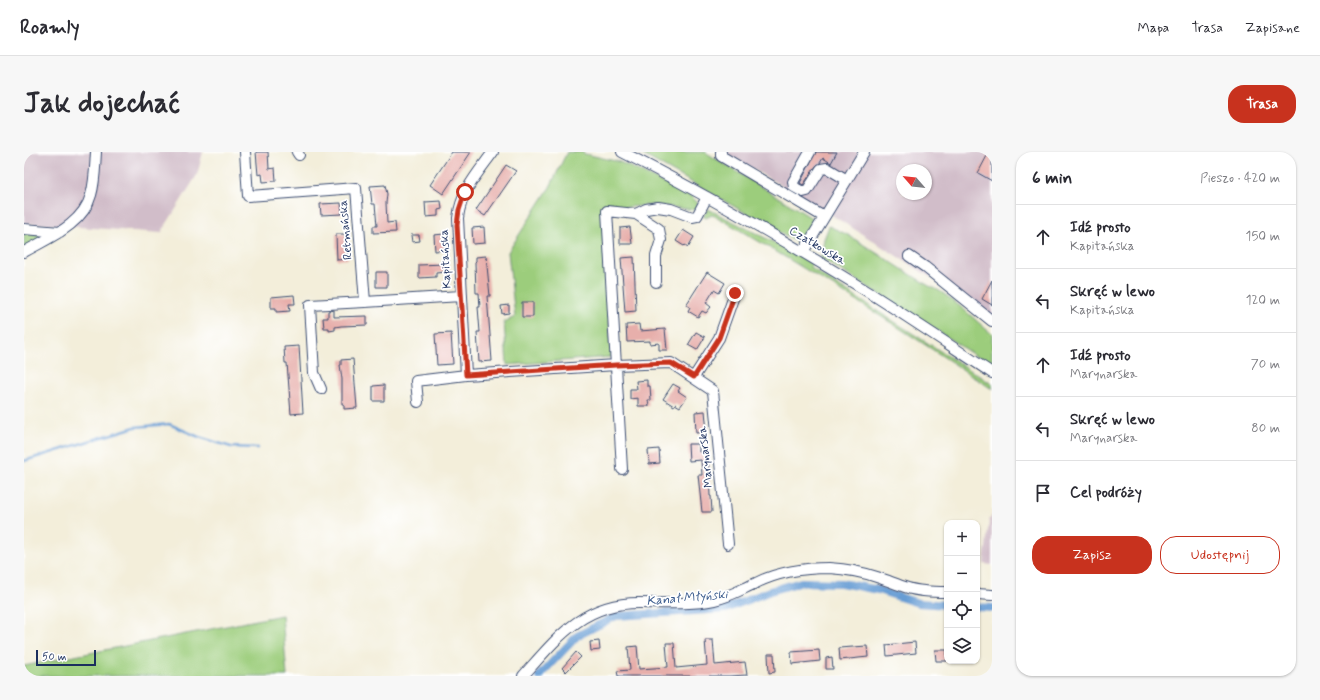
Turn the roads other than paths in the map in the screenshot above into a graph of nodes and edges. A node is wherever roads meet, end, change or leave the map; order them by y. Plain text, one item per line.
1 (96, 152) edge
2 (245, 152) edge
3 (494, 152) edge
4 (622, 152) edge
5 (721, 152) edge
6 (810, 152) edge
7 (864, 152) edge
8 (847, 180) junction
9 (707, 197) junction
10 (636, 214) junction
11 (824, 217) junction
12 (24, 229) edge
13 (60, 232) junction
14 (24, 252) edge
15 (802, 252) junction
16 (909, 256) dead end
17 (656, 282) dead end
18 (735, 293) dead end
19 (461, 296) junction
20 (365, 302) junction
21 (992, 321) edge
22 (616, 365) junction
23 (992, 373) edge
24 (466, 375) junction
25 (694, 377) junction
26 (321, 389) dead end
27 (418, 402) dead end
28 (622, 469) dead end
29 (728, 544) dead end
30 (944, 592) edge
31 (980, 594) edge
32 (992, 595) edge
33 (523, 676) edge

1 - 13 street
2 - 20 street, Retmańska
3 - 19 street, Kapitańska
4 - 9 street, Czatkowska
5 - 11 street
6 - 8 street
7 - 8 street
8 - 11 street
9 - 10 street
9 - 15 street, Czatkowska
10 - 17 street
10 - 22 street
11 - 15 street
12 - 13 street
13 - 14 street
15 - 23 street, Czatkowska
16 - 21 street
18 - 25 street
19 - 20 street
19 - 24 street, Kapitańska
20 - 26 street
22 - 24 street
22 - 25 street, Marynarska
22 - 28 street
24 - 27 street
25 - 29 street, Marynarska
30 - 33 street
31 - 32 street

